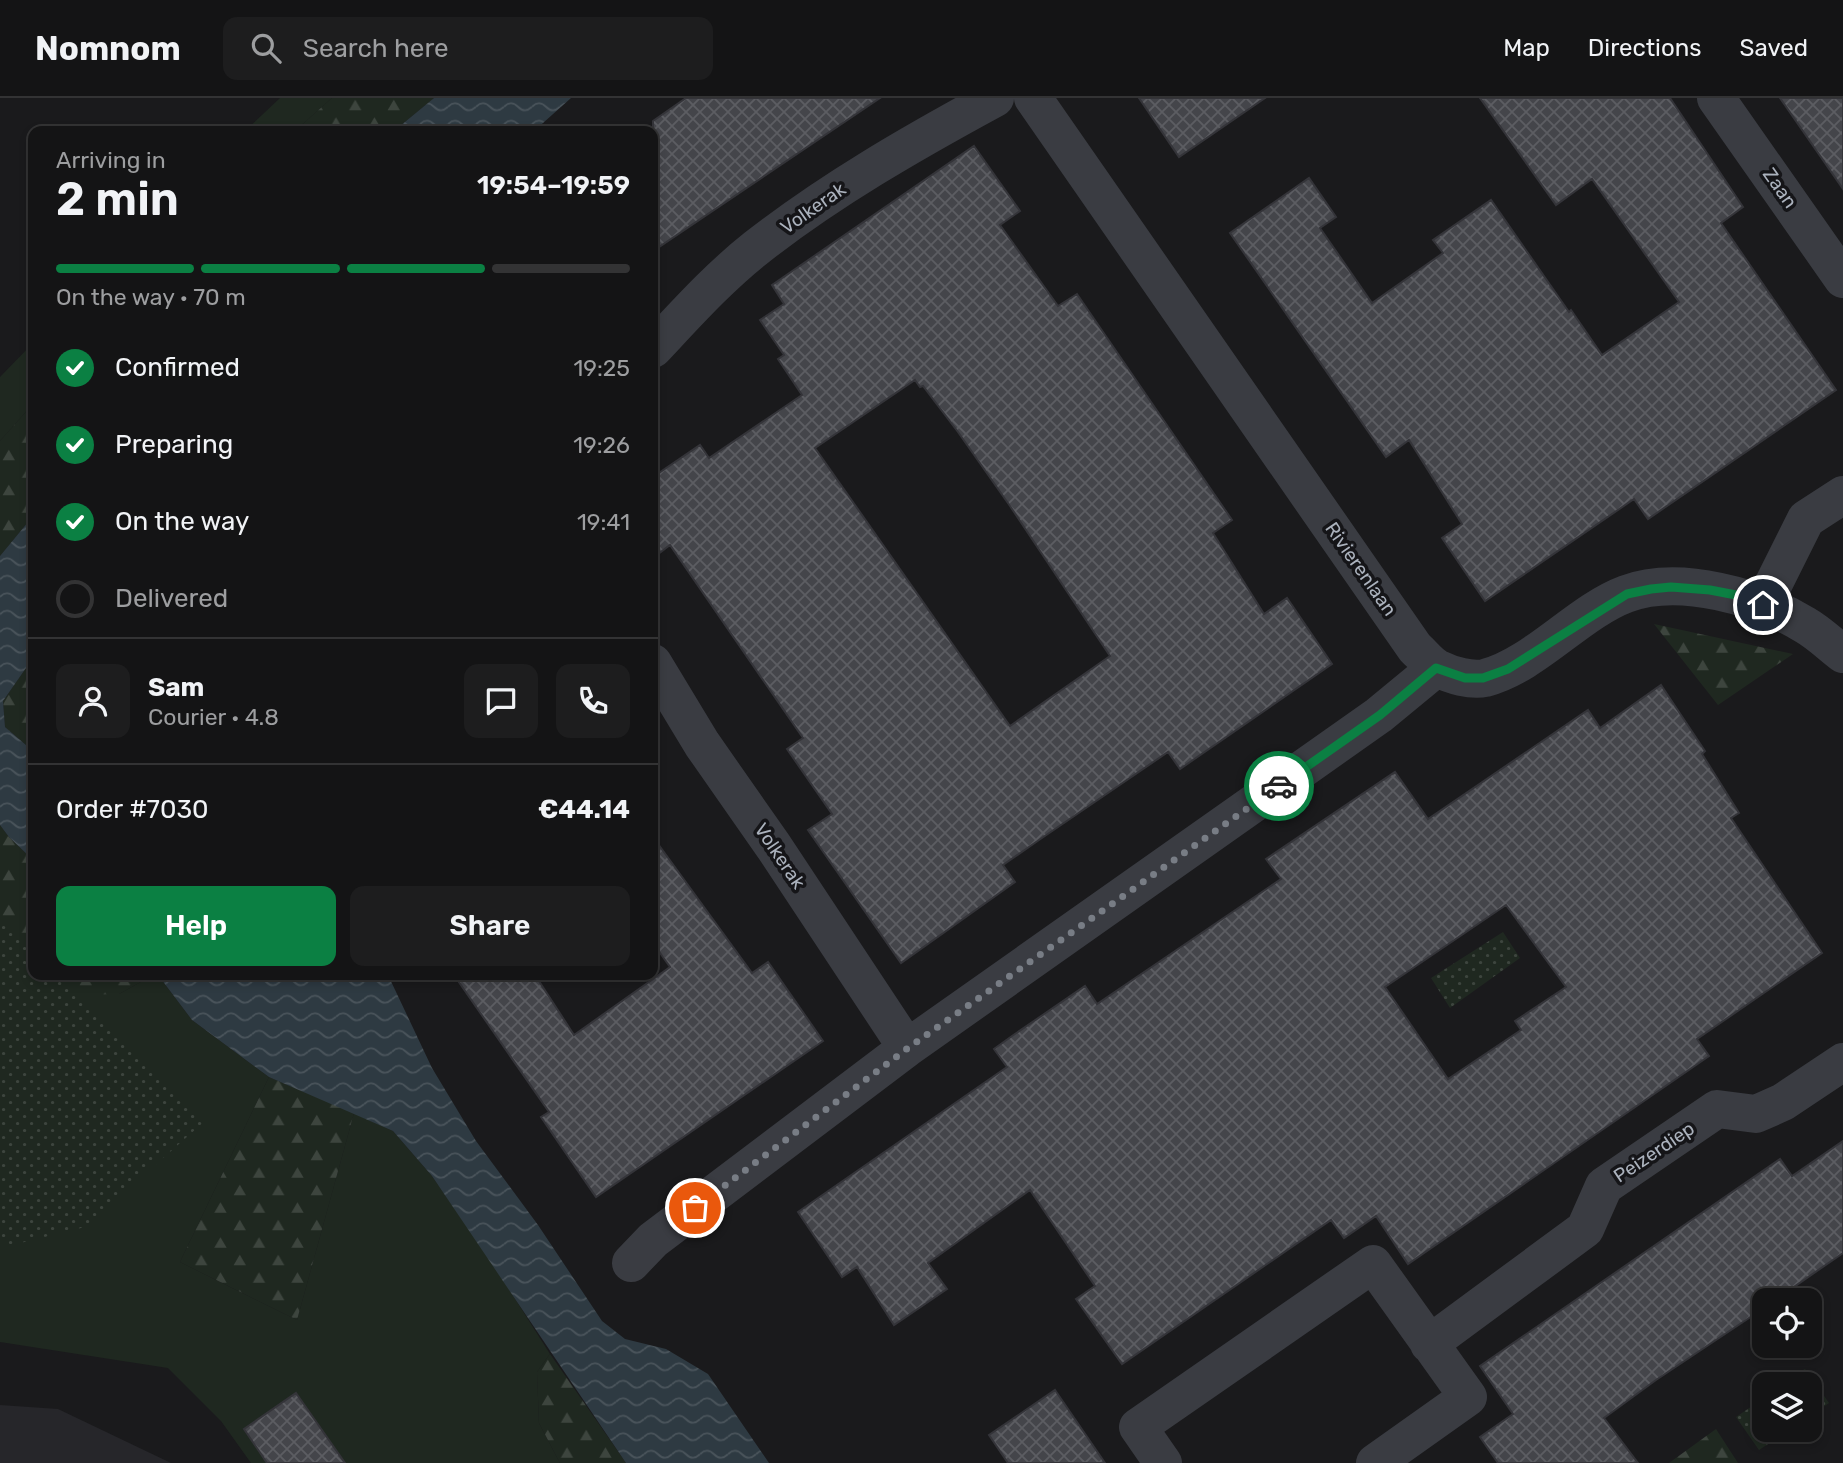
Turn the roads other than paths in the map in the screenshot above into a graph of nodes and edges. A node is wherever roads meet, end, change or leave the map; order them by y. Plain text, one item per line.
1 (995, 98) edge
2 (1032, 98) edge
3 (1716, 98) edge
4 (1843, 279) edge
5 (658, 344) edge
6 (1843, 495) edge
7 (1763, 605) junction
8 (1843, 654) edge
9 (1436, 668) junction
10 (658, 671) edge
11 (908, 1048) junction
12 (1843, 1062) edge
13 (631, 1263) dead end
14 (1429, 1344) junction
15 (1163, 1463) edge
16 (1375, 1463) edge

1 - 5 street, Volkerak
2 - 9 street, Rivierenlaan
3 - 4 street, Zaan
6 - 7 street
7 - 8 street, Rivierenlaan
7 - 9 street, Rivierenlaan
9 - 11 street
10 - 11 street, Volkerak
11 - 13 street
12 - 14 street, Peizerdiep
14 - 15 street
14 - 16 street

